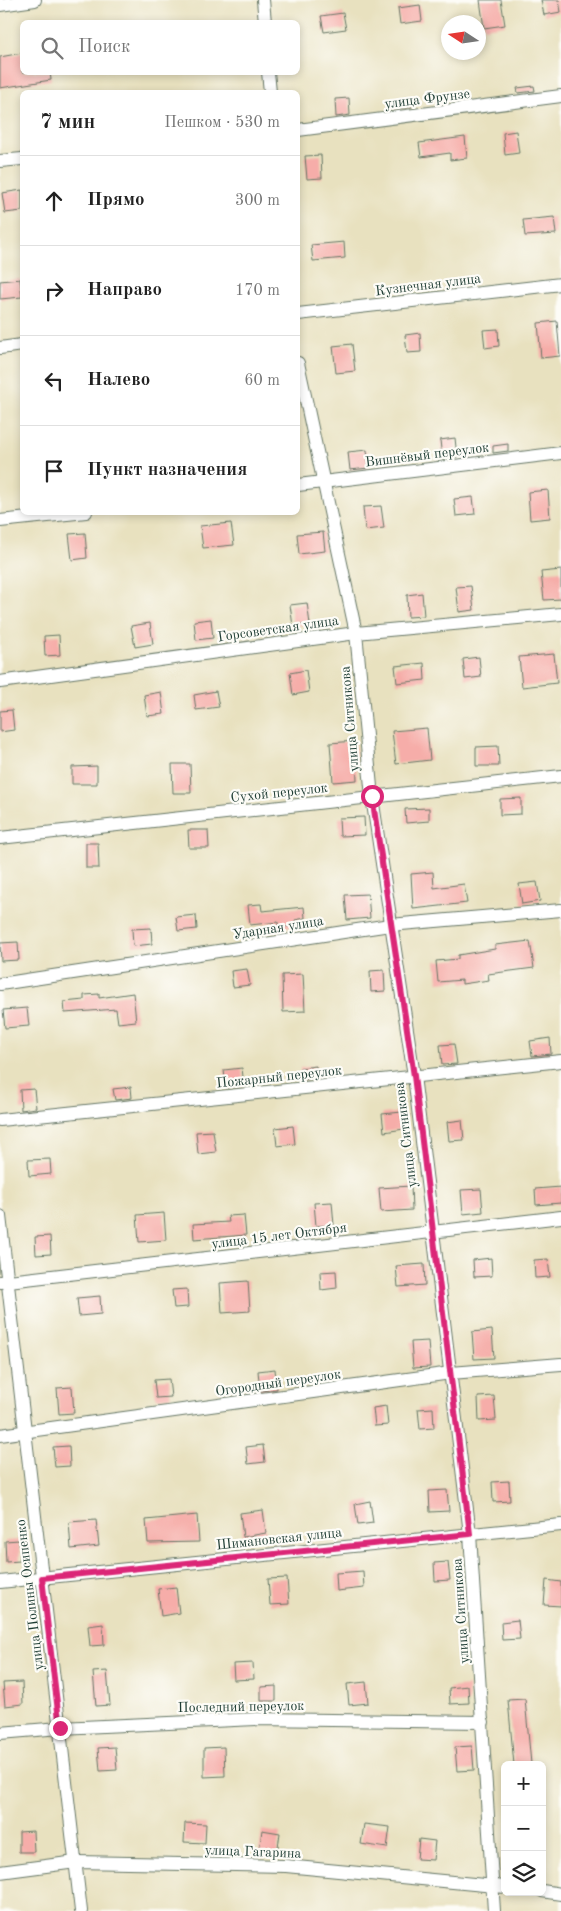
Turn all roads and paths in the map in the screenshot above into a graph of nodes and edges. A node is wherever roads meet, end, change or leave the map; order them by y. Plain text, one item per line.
1 (35, 0) edge
2 (263, 0) edge
3 (0, 5) edge
4 (265, 20) edge
5 (268, 75) edge
6 (270, 90) edge
7 (561, 96) edge
8 (300, 130) edge
9 (20, 159) edge
10 (0, 162) edge
11 (561, 284) edge
12 (300, 314) edge
13 (20, 345) edge
14 (0, 348) edge
15 (300, 372) edge
16 (561, 453) edge
17 (324, 482) junction
18 (300, 485) edge
19 (57, 515) edge
20 (0, 521) edge
21 (561, 614) edge
22 (356, 633) junction
23 (0, 682) edge
24 (561, 776) edge
25 (372, 796) junction
26 (0, 838) edge
27 (561, 910) edge
28 (390, 925) junction
29 (0, 984) edge
30 (561, 1061) edge
31 (414, 1076) junction
32 (0, 1120) edge
33 (0, 1216) edge
34 (561, 1217) edge
35 (432, 1232) junction
36 (4, 1282) edge
37 (561, 1364) edge
38 (451, 1373) junction
39 (25, 1432) junction
40 (0, 1435) edge
41 (561, 1525) edge
42 (470, 1534) junction
43 (42, 1578) junction
44 (0, 1582) edge
45 (483, 1722) junction
46 (60, 1728) junction
47 (0, 1733) edge
48 (76, 1862) junction
49 (0, 1872) edge
50 (498, 1886) edge
51 (546, 1892) edge
52 (561, 1894) edge
53 (81, 1911) edge
54 (494, 1911) edge

1 - 3 street
2 - 4 street
5 - 6 street
7 - 8 street, улица Фрунзе
9 - 10 street
11 - 12 street, Кузнечная улица
13 - 14 street
15 - 17 street, улица Ситникова
16 - 17 street, Вишнёвый переулок
17 - 18 street, Вишнёвый переулок
17 - 22 street, улица Ситникова
19 - 20 street
21 - 22 street, Горсоветская улица
22 - 23 street, Горсоветская улица
22 - 25 street, улица Ситникова
24 - 25 street, Сухой переулок
25 - 26 street, Сухой переулок
25 - 28 street, улица Ситникова
27 - 28 street, Ударная улица
28 - 29 street, Ударная улица
28 - 31 street, улица Ситникова
30 - 31 street, Пожарный переулок
31 - 32 street, Пожарный переулок
31 - 35 street, улица Ситникова
33 - 36 street, улица Полины Осипенко
34 - 35 street, улица 15 лет Октября
35 - 36 street, улица 15 лет Октября
35 - 38 street, улица Ситникова
36 - 39 street, улица Полины Осипенко
37 - 38 street, Огородный переулок
38 - 39 street, Огородный переулок
38 - 42 street, улица Ситникова
39 - 40 street, Огородный переулок
39 - 43 street, улица Полины Осипенко
41 - 42 street, Шимановская улица
42 - 43 street, Шимановская улица
42 - 45 street, улица Ситникова
43 - 44 street, Шимановская улица
43 - 46 street, улица Полины Осипенко
45 - 46 street, Последний переулок
45 - 50 street, улица Ситникова
46 - 47 street, Последний переулок
46 - 48 street, улица Полины Осипенко
48 - 49 street, улица Гагарина
48 - 50 street, улица Гагарина
48 - 53 street, улица Полины Осипенко
50 - 54 street, улица Ситникова
51 - 52 street

